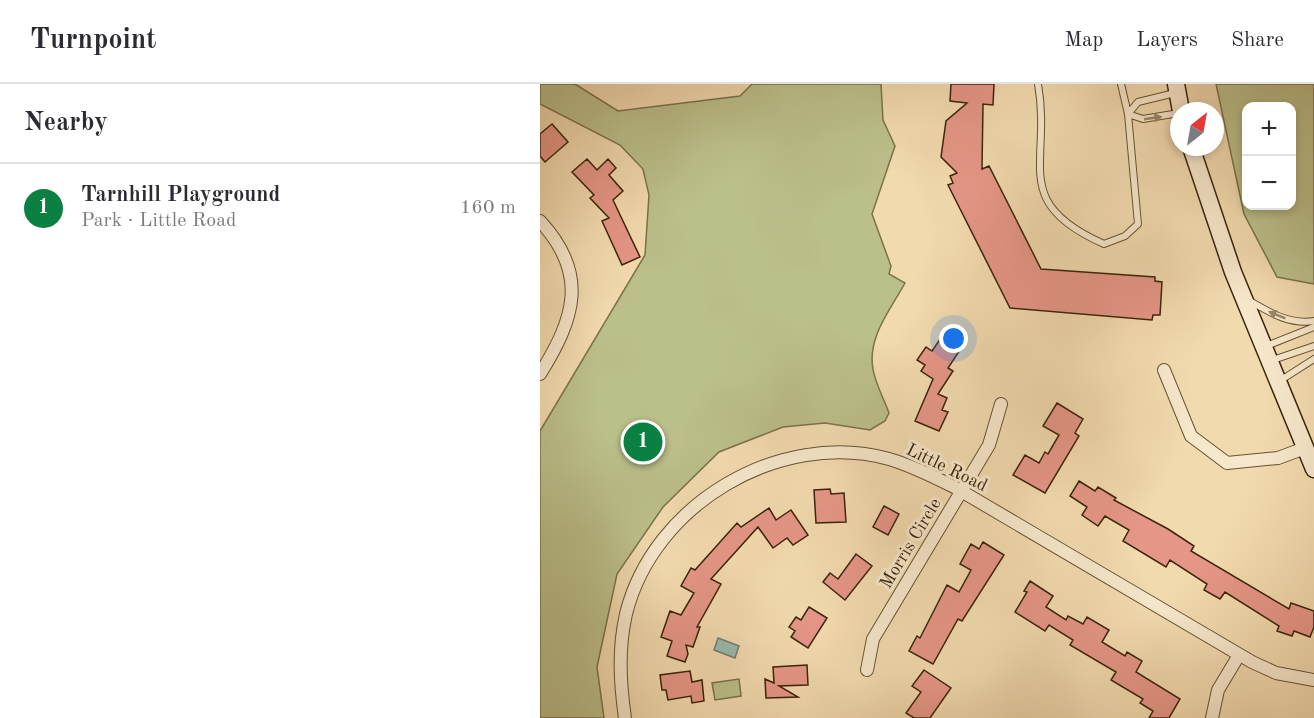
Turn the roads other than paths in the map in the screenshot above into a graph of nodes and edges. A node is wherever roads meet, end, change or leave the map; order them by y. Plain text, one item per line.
1 (1038, 84) edge
2 (1121, 84) edge
3 (1177, 88) edge
4 (1128, 114) junction
5 (1170, 114) edge
6 (1194, 156) edge
7 (540, 221) edge
8 (1244, 297) junction
9 (1314, 321) edge
10 (1314, 327) edge
11 (1314, 346) edge
12 (1266, 354) junction
13 (1314, 359) edge
14 (1164, 370) dead end
15 (540, 374) edge
16 (1278, 382) junction
17 (1001, 404) dead end
18 (1305, 448) junction
19 (1314, 469) edge
20 (962, 491) junction
21 (1239, 655) junction
22 (867, 670) dead end
23 (1314, 680) edge
24 (625, 718) edge
25 (1212, 718) edge

1 - 4 lane
2 - 4 lane
3 - 4 lane
4 -> 5 lane
6 - 8 street
7 - 15 street
9 -> 8 lane
8 - 12 street
10 - 12 lane
11 - 12 lane
12 - 16 street
13 - 16 lane
14 - 18 street
16 - 18 street
17 - 20 street, Morris Circle
18 - 19 street
20 - 21 street, Little Road
20 - 22 street, Morris Circle
20 - 24 street, Little Road
21 - 23 street, Little Road
21 - 25 street

